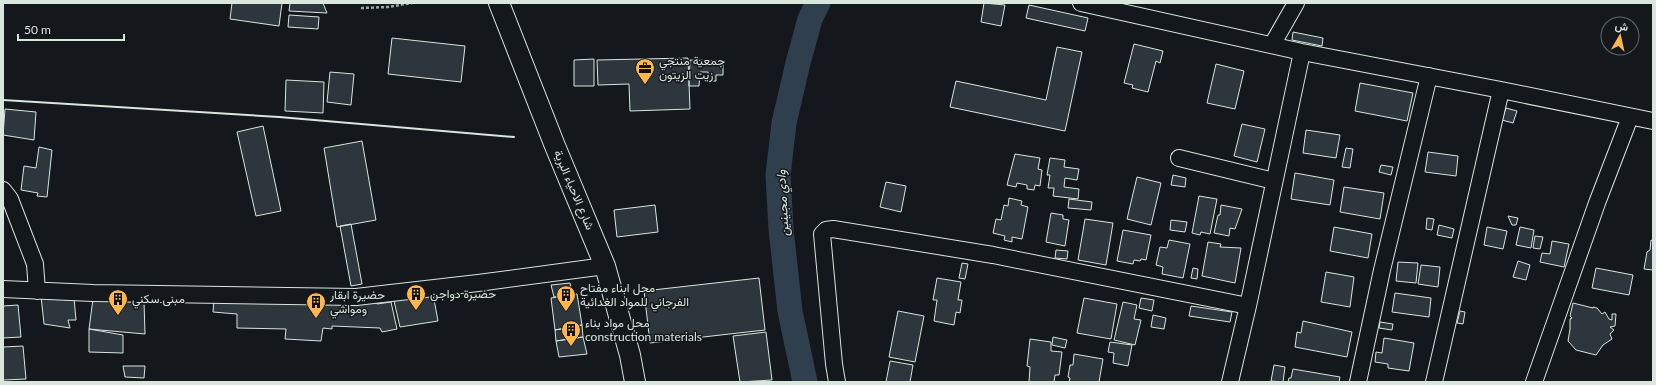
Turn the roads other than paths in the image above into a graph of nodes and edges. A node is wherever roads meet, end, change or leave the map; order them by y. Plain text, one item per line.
1 (499, 3) edge
2 (1080, 3) edge
3 (1296, 3) edge
4 (1272, 46) junction
5 (1302, 52) junction
6 (1429, 76) junction
7 (1501, 90) junction
8 (1630, 117) junction
9 (1653, 121) edge
10 (1179, 158) dead end
11 (1274, 181) junction
12 (3, 190) edge
13 (605, 266) junction
14 (3, 289) edge
15 (38, 291) junction
16 (1248, 306) junction
17 (635, 382) edge
18 (837, 382) edge
19 (1230, 382) edge
20 (1358, 382) edge
21 (1434, 382) edge
22 (1534, 382) edge

1 - 13 main road, شارع الاحياء البرية
2 - 4 street
3 - 4 street
4 - 5 street
5 - 6 street
5 - 11 street
6 - 7 street
6 - 20 street
7 - 8 street
7 - 21 street
8 - 9 street
8 - 22 street
10 - 11 street
11 - 16 street
12 - 15 street
13 - 15 street
13 - 17 main road, شارع الاحياء البرية
14 - 15 street
16 - 18 street
16 - 19 street

